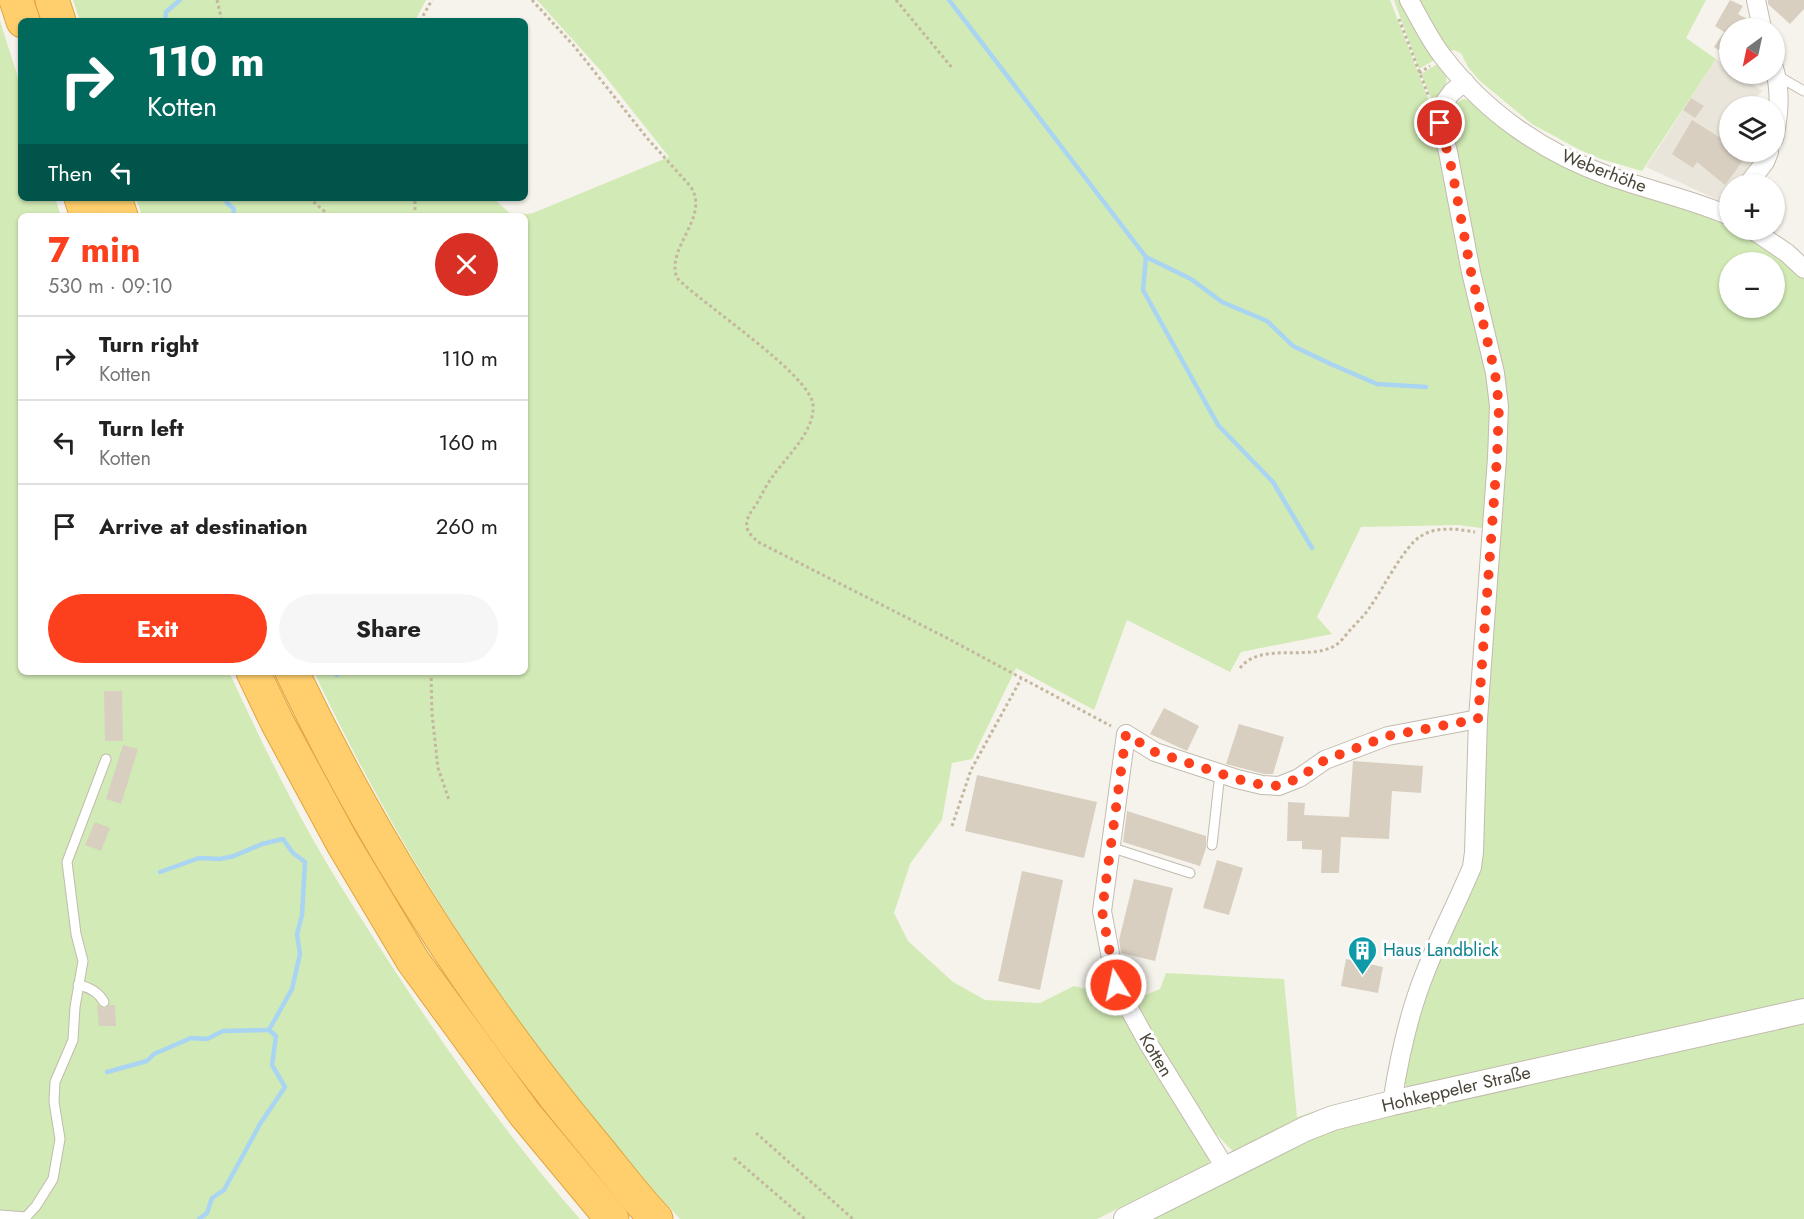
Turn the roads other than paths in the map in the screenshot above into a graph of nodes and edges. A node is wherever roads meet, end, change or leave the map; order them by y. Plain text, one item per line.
1 (16, 0) edge
2 (52, 0) edge
3 (1756, 0) edge
4 (1402, 5) edge
5 (22, 18) edge
6 (58, 18) edge
7 (1760, 18) edge
8 (1785, 78) edge
9 (1465, 82) junction
10 (1804, 91) edge
11 (1765, 162) edge
12 (1756, 174) edge
13 (1719, 211) edge
14 (1768, 240) edge
15 (1804, 268) edge
16 (255, 675) edge
17 (294, 675) edge
18 (1478, 719) junction
19 (106, 759) dead end
20 (1220, 773) junction
21 (1212, 845) dead end
22 (1110, 847) junction
23 (1190, 873) dead end
24 (78, 985) junction
25 (104, 1002) dead end
26 (1804, 1011) edge
27 (1392, 1103) junction
28 (1226, 1168) junction
29 (0, 1215) edge
30 (612, 1219) edge
31 (656, 1219) edge
32 (1126, 1219) edge

1 - 5 highway
2 - 6 highway
3 - 7 street
4 - 9 street, Weberhöhe
8 - 10 lane
9 - 13 street, Weberhöhe
9 - 18 street
11 - 12 street
14 - 15 street
16 - 30 highway
17 - 31 highway
18 - 20 street
18 - 27 street
19 - 24 lane
20 - 21 lane
20 - 22 street, Kotten
22 - 23 lane
22 - 28 street, Kotten
24 - 25 lane
24 - 29 lane
26 - 27 street, Hohkeppeler Straße
27 - 28 street, Hohkeppeler Straße
28 - 32 street, Hohkeppeler Straße

